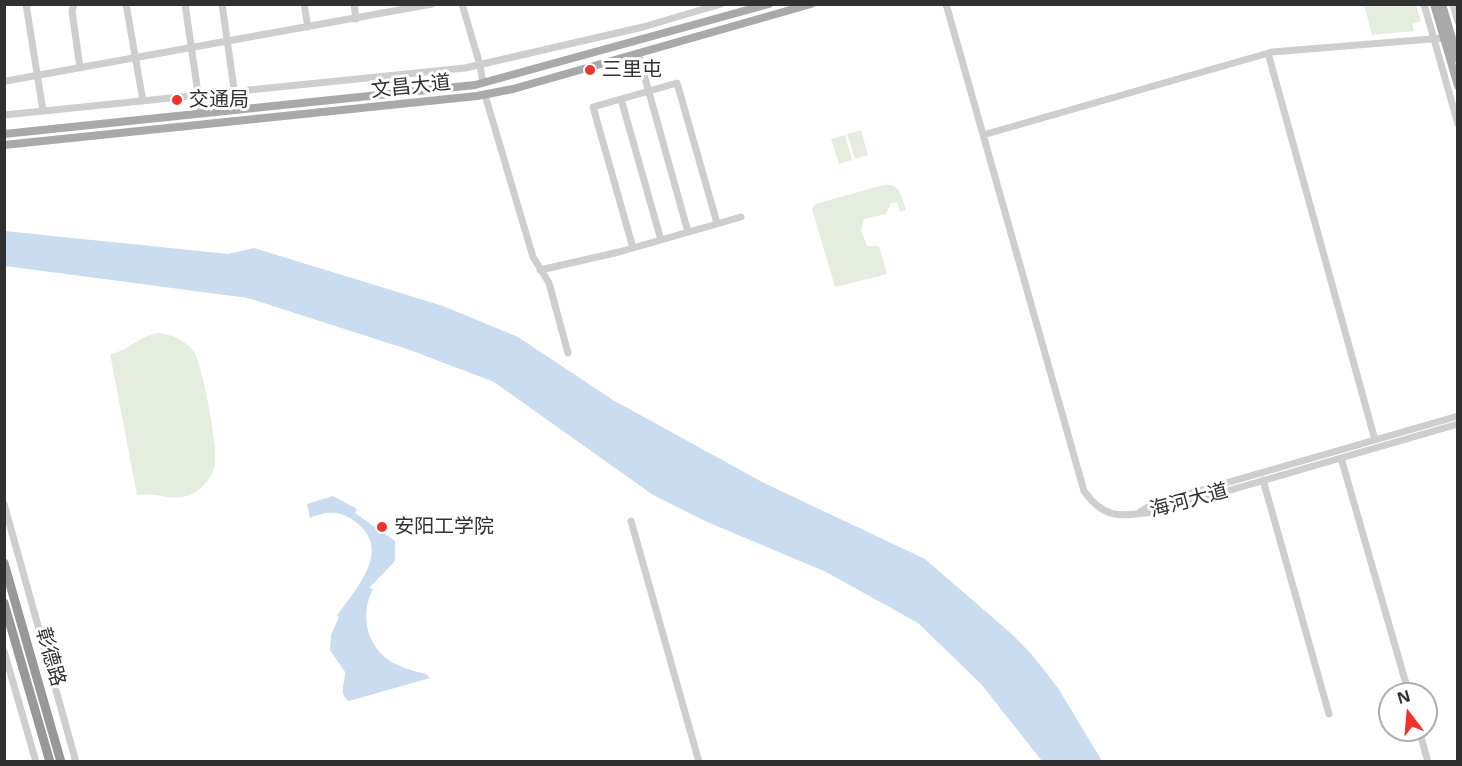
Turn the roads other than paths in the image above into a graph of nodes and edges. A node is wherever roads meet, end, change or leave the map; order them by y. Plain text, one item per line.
1 (26, 4) edge
2 (74, 4) edge
3 (126, 4) edge
4 (185, 4) edge
5 (222, 4) edge
6 (304, 4) edge
7 (354, 4) edge
8 (432, 4) edge
9 (462, 4) edge
10 (721, 4) edge
11 (769, 4) edge
12 (811, 4) edge
13 (946, 4) edge
14 (1424, 4) edge
15 (1434, 4) edge
16 (1442, 4) edge
17 (1453, 4) edge
18 (356, 18) junction
19 (1458, 22) edge
20 (308, 27) junction
21 (1444, 38) junction
22 (1434, 39) junction
23 (228, 42) junction
24 (192, 48) junction
25 (638, 53) junction
26 (1268, 53) junction
27 (135, 58) junction
28 (1458, 59) edge
29 (480, 65) junction
30 (80, 68) junction
31 (38, 75) junction
32 (6, 81) dead end
33 (483, 83) junction
34 (1458, 87) edge
35 (649, 91) junction
36 (236, 92) junction
37 (485, 94) junction
38 (200, 95) junction
39 (621, 99) junction
40 (143, 101) junction
41 (237, 110) junction
42 (43, 111) junction
43 (201, 114) junction
44 (4, 115) edge
45 (1458, 124) edge
46 (4, 134) edge
47 (983, 135) junction
48 (4, 145) edge
49 (741, 217) dead end
50 (717, 224) junction
51 (688, 232) junction
52 (661, 240) junction
53 (633, 248) junction
54 (540, 270) junction
55 (568, 353) dead end
56 (1458, 416) edge
57 (1458, 424) edge
58 (1375, 440) junction
59 (1341, 458) junction
60 (1263, 480) junction
61 (4, 504) edge
62 (1138, 514) junction
63 (631, 521) dead end
64 (4, 563) edge
65 (4, 603) edge
66 (4, 651) edge
67 (1406, 682) edge
68 (1329, 714) dead end
69 (1422, 742) edge
70 (36, 762) edge
71 (50, 762) edge
72 (61, 762) edge
73 (76, 762) edge
74 (699, 762) edge
75 (1428, 762) edge

1 - 31 street
2 - 30 street
3 - 27 street
4 - 24 street
5 - 23 street
6 - 20 street
7 - 18 street
8 - 18 street
9 - 29 street
10 - 29 street
11 - 33 main road, 文昌大道
12 - 25 main road, 文昌大道
13 - 47 street
14 - 22 street
15 - 21 main road
16 - 28 main road
17 - 19 street
18 - 20 street
20 - 23 street
21 - 22 street
21 - 34 main road
22 - 26 street
22 - 45 street
23 - 24 street
23 - 36 street
24 - 27 street
24 - 38 street
25 - 35 street
25 - 37 main road, 文昌大道
26 - 47 street
26 - 58 street
27 - 30 street
27 - 40 street
29 - 33 street
29 - 36 street
30 - 31 street
31 - 32 street
31 - 42 street
33 - 41 main road, 文昌大道
35 - 39 street
35 - 50 street
35 - 51 street
36 - 38 street
36 - 41 street
37 - 48 main road, 文昌大道
37 - 54 street
38 - 40 street
38 - 43 street
39 - 52 street
39 - 53 street
40 - 42 street
41 - 43 main road, 文昌大道
42 - 44 street
43 - 46 main road, 文昌大道
47 - 62 street
49 - 50 street
50 - 51 street
51 - 52 street
52 - 53 street
53 - 54 street
54 - 55 street
56 - 58 street, 海河大道
57 - 59 street, 海河大道
58 - 62 street, 海河大道
59 - 60 street, 海河大道
59 - 67 street
60 - 62 street, 海河大道
60 - 68 street
61 - 73 street
63 - 74 street
64 - 72 highway, 彰德路
65 - 71 highway, 彰德路
66 - 70 street
69 - 75 street

